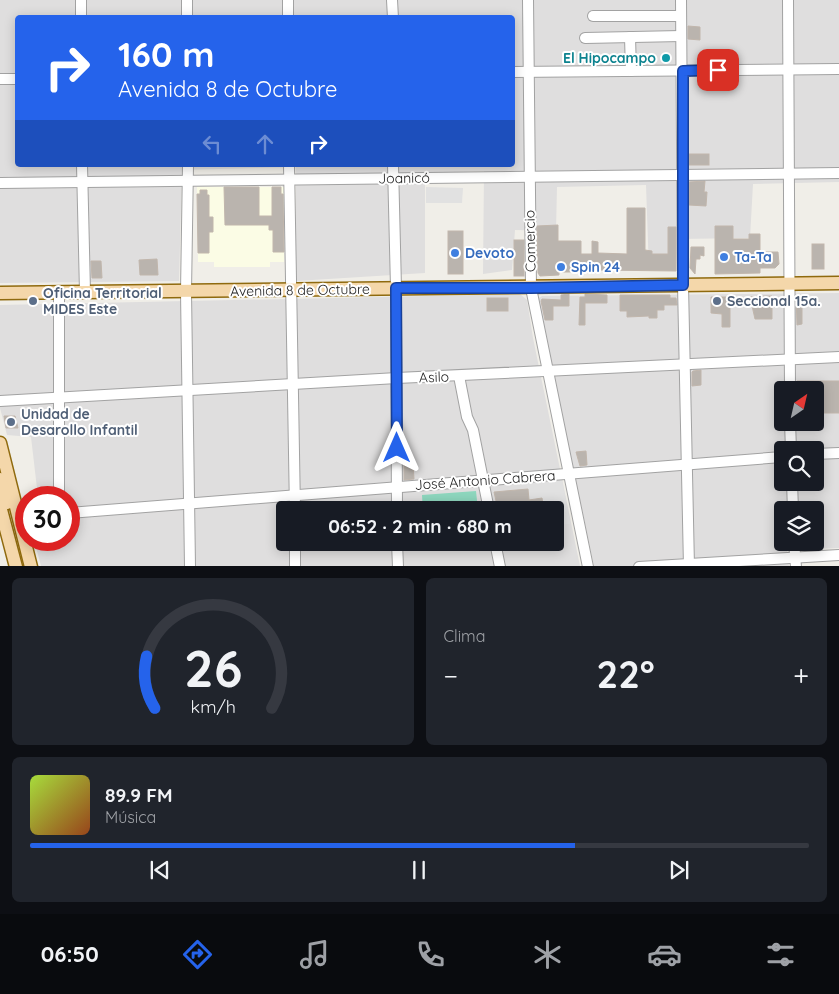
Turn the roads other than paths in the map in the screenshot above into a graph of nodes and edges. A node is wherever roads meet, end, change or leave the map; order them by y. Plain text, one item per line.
1 (81, 0) edge
2 (187, 0) edge
3 (288, 0) edge
4 (392, 0) edge
5 (528, 0) edge
6 (681, 0) edge
7 (788, 0) edge
8 (81, 15) edge
9 (187, 15) edge
10 (288, 15) edge
11 (393, 15) edge
12 (592, 16) dead end
13 (681, 16) junction
14 (681, 36) junction
15 (630, 37) junction
16 (585, 38) dead end
17 (788, 69) junction
18 (839, 69) edge
19 (631, 71) junction
20 (683, 71) junction
21 (515, 72) edge
22 (528, 72) junction
23 (0, 79) edge
24 (15, 79) edge
25 (82, 167) edge
26 (188, 167) edge
27 (290, 167) edge
28 (393, 167) edge
29 (787, 173) junction
30 (839, 173) edge
31 (683, 174) junction
32 (529, 177) junction
33 (393, 178) junction
34 (188, 180) junction
35 (290, 180) junction
36 (83, 181) junction
37 (0, 183) edge
38 (839, 283) edge
39 (788, 284) junction
40 (683, 285) junction
41 (396, 288) junction
42 (531, 288) junction
43 (291, 291) junction
44 (59, 292) junction
45 (85, 292) junction
46 (186, 292) junction
47 (0, 293) edge
48 (839, 357) edge
49 (789, 359) junction
50 (685, 363) junction
51 (547, 371) junction
52 (459, 376) junction
53 (397, 378) junction
54 (790, 381) edge
55 (292, 386) junction
56 (189, 390) junction
57 (58, 397) junction
58 (0, 402) edge
59 (0, 443) edge
60 (839, 453) edge
61 (824, 454) edge
62 (774, 458) edge
63 (686, 465) junction
64 (568, 474) junction
65 (0, 479) edge
66 (483, 480) junction
67 (59, 486) edge
68 (397, 487) junction
69 (15, 493) edge
70 (294, 496) junction
71 (294, 501) edge
72 (397, 501) edge
73 (487, 501) edge
74 (190, 504) junction
75 (0, 506) edge
76 (80, 512) edge
77 (15, 515) edge
78 (6, 548) edge
79 (28, 551) edge
80 (295, 551) edge
81 (398, 551) edge
82 (497, 551) edge
83 (839, 554) edge
84 (796, 562) edge
85 (689, 564) edge
86 (16, 566) edge
87 (31, 566) edge
88 (190, 566) edge
89 (295, 566) edge
90 (398, 566) edge
91 (500, 566) edge
92 (588, 566) edge
93 (639, 566) edge

1 - 8 street
2 - 9 street
3 - 10 street
4 - 11 street
5 - 22 street, Comercio
6 - 13 street
7 - 17 street
12 - 13 street
13 - 14 street
14 - 15 street
14 - 20 street
15 - 16 street
15 - 19 street
17 - 18 street
17 - 20 street
17 - 29 street
19 - 20 street
19 - 22 street
20 - 31 street
21 - 22 street
22 - 32 street, Comercio
23 - 24 street
25 - 36 street
26 - 34 street
27 - 35 street
28 - 33 street
29 - 30 street, Joanicó
29 - 31 street, Joanicó
29 - 39 street
31 - 32 street, Joanicó
31 - 40 street
32 - 33 street, Joanicó
32 - 42 street, Comercio
33 - 35 street, Joanicó
33 - 41 street
34 - 35 street, Joanicó
34 - 36 street, Joanicó
34 - 46 street
35 - 43 street
36 - 37 street, Joanicó
36 - 45 street
38 - 39 main road, Avenida 8 de Octubre
39 - 40 main road, Avenida 8 de Octubre
39 - 49 street
40 - 42 main road, Avenida 8 de Octubre
40 - 50 street
41 - 42 main road, Avenida 8 de Octubre
41 - 43 main road, Avenida 8 de Octubre
41 - 53 street
42 - 51 street, Comercio
43 - 46 main road, Avenida 8 de Octubre
43 - 55 street
44 - 45 main road, Avenida 8 de Octubre
44 - 47 main road, Avenida 8 de Octubre
44 - 57 street
45 - 46 main road, Avenida 8 de Octubre
46 - 56 street
48 - 49 street, Asilo
49 - 50 street, Asilo
49 - 54 street
50 - 51 street, Asilo
50 - 63 street
51 - 52 street, Asilo
51 - 64 street, Comercio
52 - 53 street, Asilo
52 - 66 street
53 - 55 street, Asilo
53 - 68 street
55 - 56 street, Asilo
55 - 70 street
56 - 57 street, Asilo
56 - 74 street
57 - 58 street, Asilo
57 - 67 street
59 - 69 main road
60 - 61 street
62 - 63 street, José Antonio Cabrera
63 - 64 street, José Antonio Cabrera
63 - 85 street
64 - 66 street, José Antonio Cabrera
64 - 92 street, Comercio
65 - 77 main road
66 - 68 street, José Antonio Cabrera
66 - 73 street
68 - 70 street, José Antonio Cabrera
68 - 72 street
70 - 71 street
70 - 74 street, José Antonio Cabrera
74 - 76 street, José Antonio Cabrera
74 - 88 street
75 - 78 main road
78 - 86 main road
79 - 87 main road
80 - 89 street
81 - 90 street
82 - 91 street
83 - 84 street
84 - 85 street
85 - 93 street

